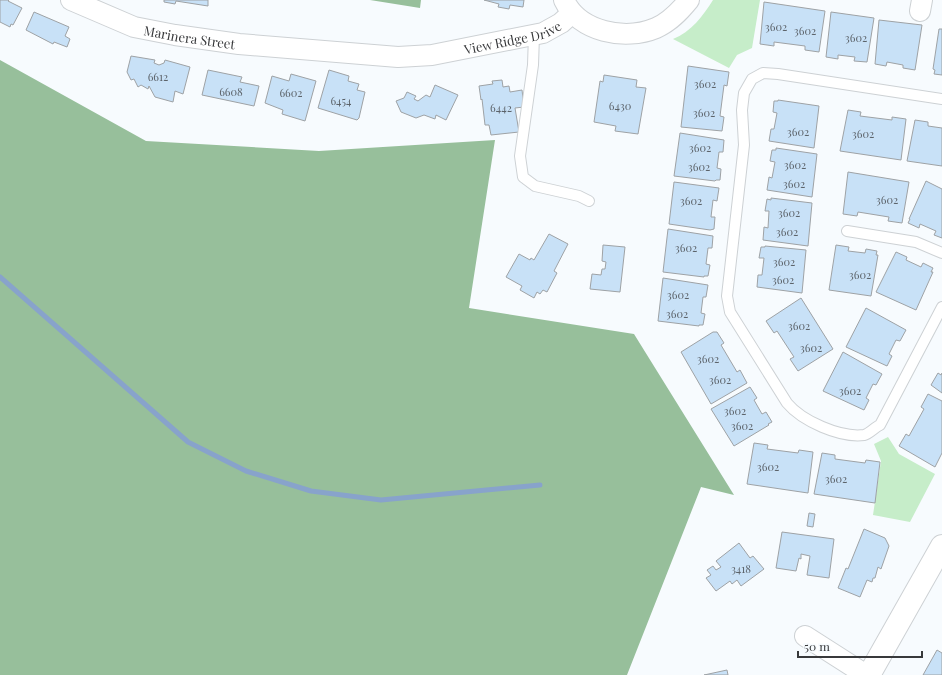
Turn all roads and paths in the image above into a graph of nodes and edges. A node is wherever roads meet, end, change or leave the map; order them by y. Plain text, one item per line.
1 (71, 0) edge
2 (689, 0) edge
3 (568, 6) edge
4 (534, 35) junction
5 (314, 50) joint
6 (942, 99) edge
7 (589, 201) dead end
8 (846, 231) dead end
9 (942, 253) edge
10 (942, 307) edge
11 (942, 546) edge
12 (805, 636) dead end
13 (866, 675) edge
14 (870, 675) edge

1 - 5 street, Marinera Street
2 - 3 street, View Ridge Drive
3 - 4 street, View Ridge Drive
4 - 5 street, View Ridge Drive
4 - 7 lane
6 - 10 lane
8 - 9 lane
11 - 14 street
12 - 13 street

